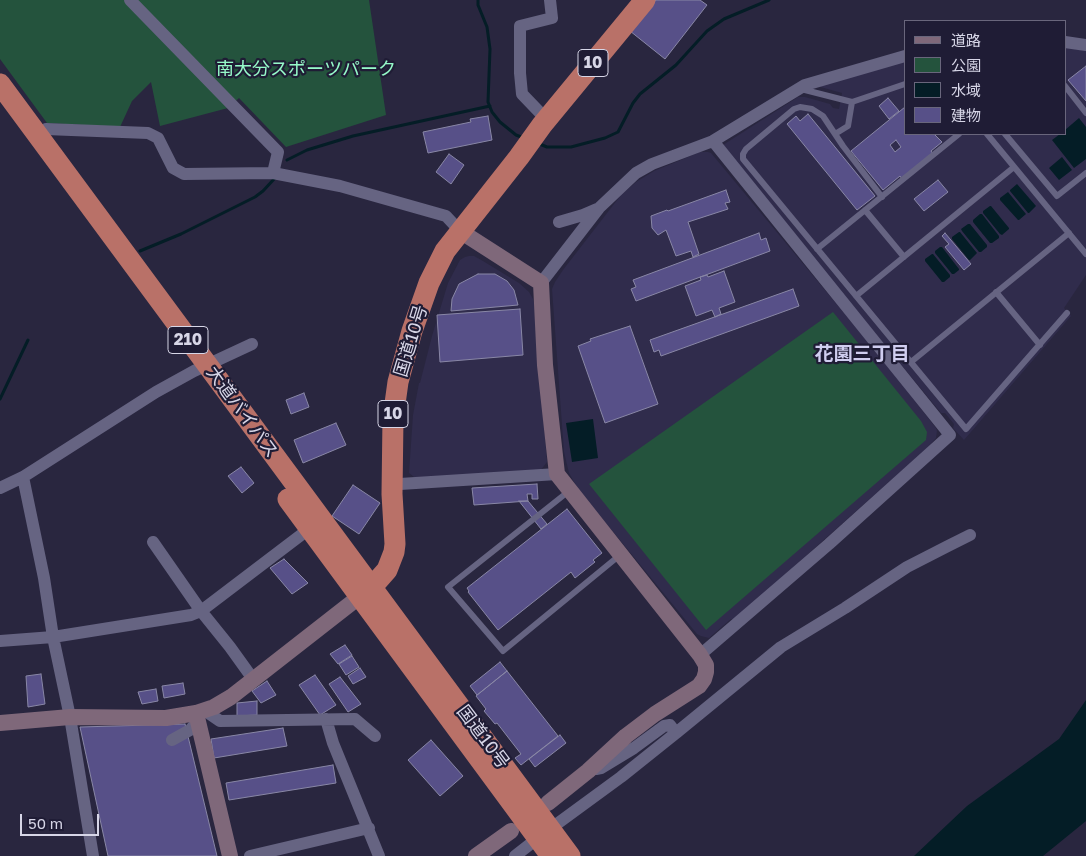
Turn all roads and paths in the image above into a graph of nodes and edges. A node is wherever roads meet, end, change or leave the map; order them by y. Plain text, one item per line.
1 (130, 0) edge
2 (550, 0) edge
3 (645, 0) edge
4 (1066, 42) edge
5 (1086, 45) edge
6 (904, 56) edge
7 (0, 84) edge
8 (904, 84) edge
9 (1066, 87) edge
10 (799, 89) junction
11 (852, 102) junction
12 (0, 108) edge
13 (1086, 113) edge
14 (544, 122) junction
15 (835, 134) junction
16 (38, 135) junction
17 (958, 135) edge
18 (988, 135) edge
19 (1006, 135) edge
20 (713, 141) junction
21 (1014, 167) junction
22 (274, 173) junction
23 (1086, 173) edge
24 (882, 197) junction
25 (599, 208) junction
26 (865, 210) junction
27 (559, 222) dead end
28 (460, 231) junction
29 (1069, 233) junction
30 (818, 249) junction
31 (1086, 254) edge
32 (904, 256) junction
33 (541, 283) junction
34 (996, 292) junction
35 (856, 296) junction
36 (1067, 313) dead end
37 (252, 344) dead end
38 (1040, 345) junction
39 (910, 362) junction
40 (200, 368) junction
41 (557, 474) junction
42 (23, 476) junction
43 (400, 484) junction
44 (0, 488) edge
45 (570, 490) junction
46 (309, 528) junction
47 (970, 535) dead end
48 (153, 542) dead end
49 (621, 554) junction
50 (369, 593) junction
51 (202, 611) junction
52 (53, 637) junction
53 (0, 641) edge
54 (700, 655) junction
55 (253, 679) junction
56 (200, 715) junction
57 (70, 717) junction
58 (326, 720) junction
59 (0, 723) edge
60 (676, 733) junction
61 (375, 736) dead end
62 (172, 740) dead end
63 (588, 771) junction
64 (548, 803) dead end
65 (369, 828) junction
66 (511, 830) dead end
67 (548, 841) edge
68 (93, 856) edge
69 (230, 856) edge
70 (250, 856) edge
71 (379, 856) edge
72 (476, 856) edge
73 (515, 856) edge
74 (570, 856) edge

1 - 22 street
2 - 14 street
3 - 14 highway, 国道10号 / 10
4 - 5 street
6 - 10 street
7 - 16 highway, 大道バイパス / 210
8 - 11 lane
9 - 13 lane
10 - 11 lane
10 - 20 street
11 - 15 lane
12 - 40 highway, 大道バイパス / 210
14 - 28 highway, 国道10号 / 10
15 - 24 lane
15 - 30 lane
16 - 22 street
16 - 40 highway, 大道バイパス / 210
17 - 24 lane
18 - 21 lane
19 - 23 lane
20 - 25 street
20 - 54 street
21 - 29 lane
21 - 32 lane
22 - 28 street
24 - 26 lane
25 - 27 street
25 - 33 street
26 - 30 lane
26 - 32 lane
28 - 33 street
28 - 43 highway, 国道10号 / 10
28 - 50 highway, 国道10号 / 10
29 - 31 lane
29 - 34 lane
30 - 35 lane
32 - 35 lane
33 - 41 street
34 - 38 lane
34 - 39 lane
35 - 39 lane
36 - 38 lane
37 - 40 street
38 - 39 lane
40 - 42 street
40 - 46 highway, 大道バイパス / 210
40 - 50 highway, 大道バイパス / 210
41 - 43 street
41 - 45 street
42 - 44 street
42 - 52 street
43 - 50 highway, 国道10号 / 10
45 - 49 street
45 - 49 lane
46 - 50 highway, 大道バイパス / 210
46 - 51 street
47 - 60 street
48 - 51 street
49 - 54 street
50 - 55 street
50 - 67 highway, 国道10号
51 - 52 street
51 - 55 street
52 - 53 street
52 - 57 street
54 - 63 street
55 - 56 street
56 - 57 street
56 - 58 street
56 - 62 street
56 - 69 street
57 - 59 street
57 - 68 street
58 - 61 street
58 - 65 street
60 - 63 street
60 - 67 street
63 - 64 street
65 - 70 street
65 - 71 street
66 - 72 street
67 - 73 street
67 - 74 highway, 国道10号

